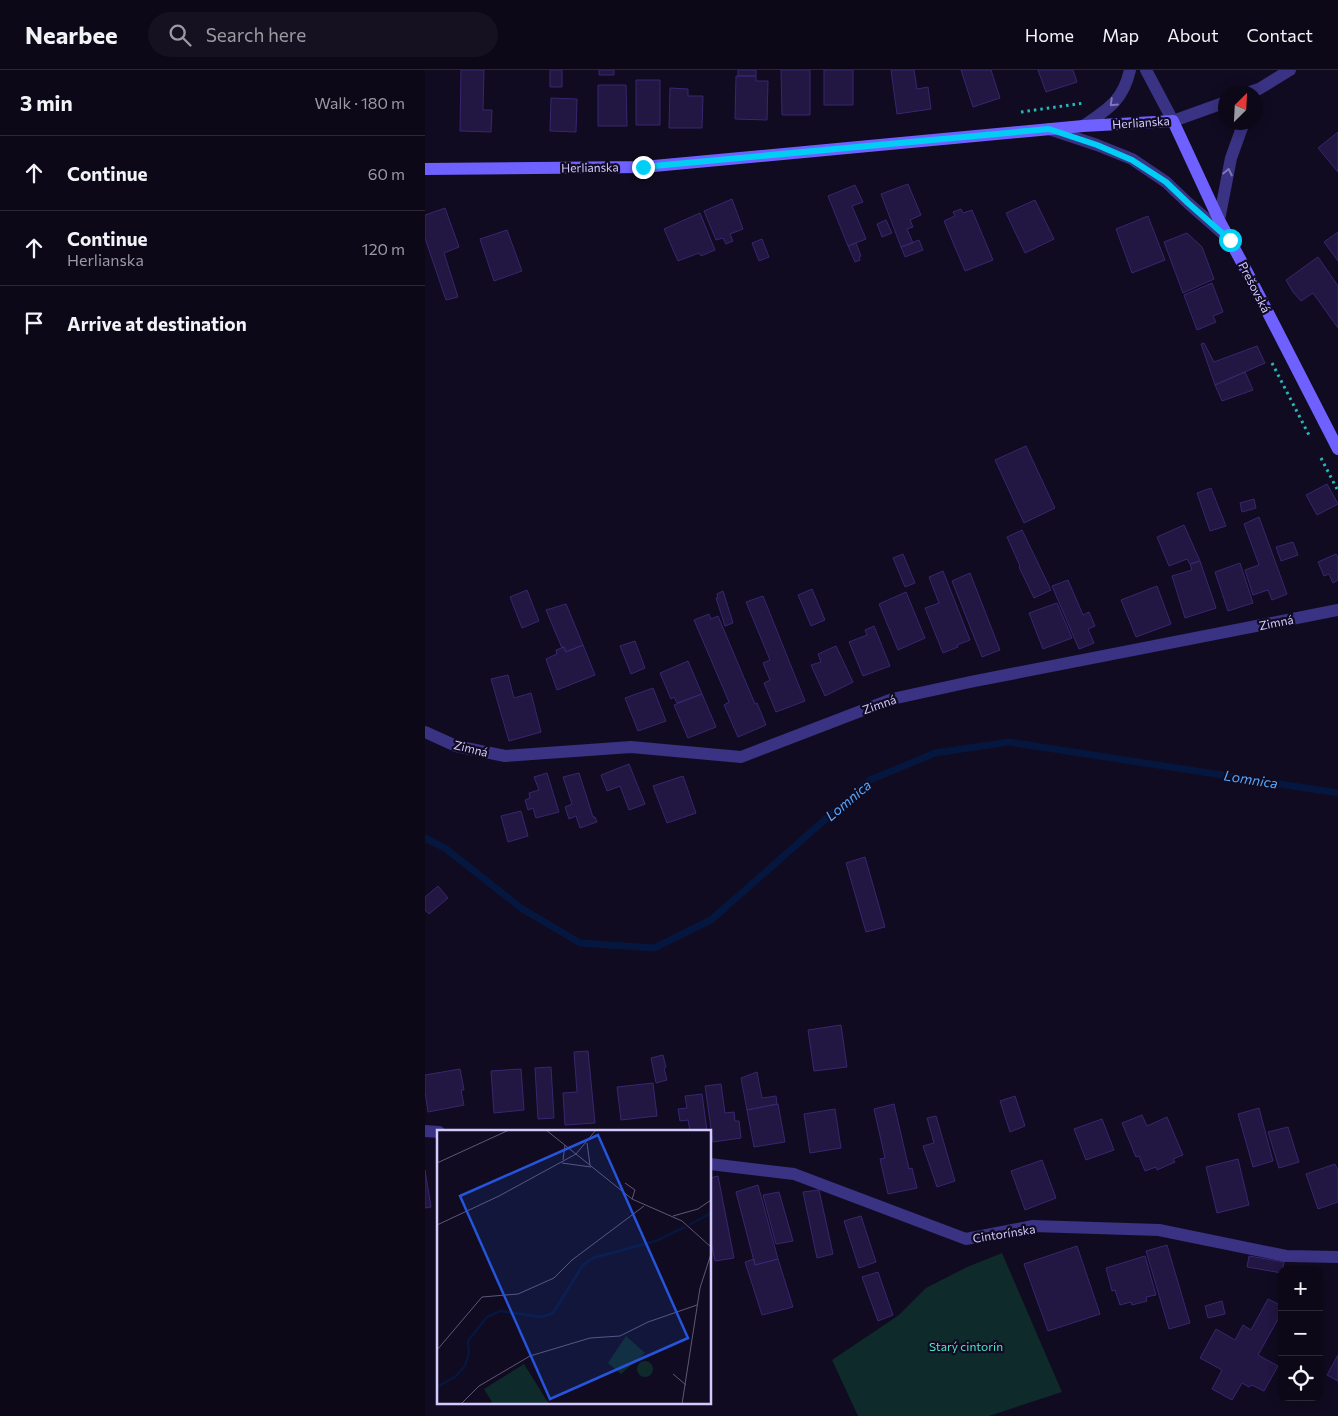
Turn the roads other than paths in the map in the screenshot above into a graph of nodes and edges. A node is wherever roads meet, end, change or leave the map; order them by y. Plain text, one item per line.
1 (1130, 70) edge
2 (1146, 70) edge
3 (1290, 70) edge
4 (1263, 88) edge
5 (1218, 105) edge
6 (1173, 121) junction
7 (1083, 126) junction
8 (1049, 129) junction
9 (1240, 130) edge
10 (425, 169) edge
11 (1219, 220) junction
12 (1230, 240) junction
13 (1338, 449) edge
14 (1338, 610) edge
15 (425, 732) edge
16 (711, 1164) edge
17 (1338, 1257) edge

1 -> 7 street, Herlianska
2 - 6 street, Prešovská
3 - 4 street
5 - 6 street, Herlianska
6 - 7 main road, Herlianska
6 - 11 main road, Prešovská
7 - 8 main road, Herlianska
8 - 10 main road, Herlianska
8 - 12 street
11 -> 9 street
11 - 12 main road, Prešovská
12 - 13 main road, Prešovská
14 - 15 street, Zimná
16 - 17 street, Cintorínska

